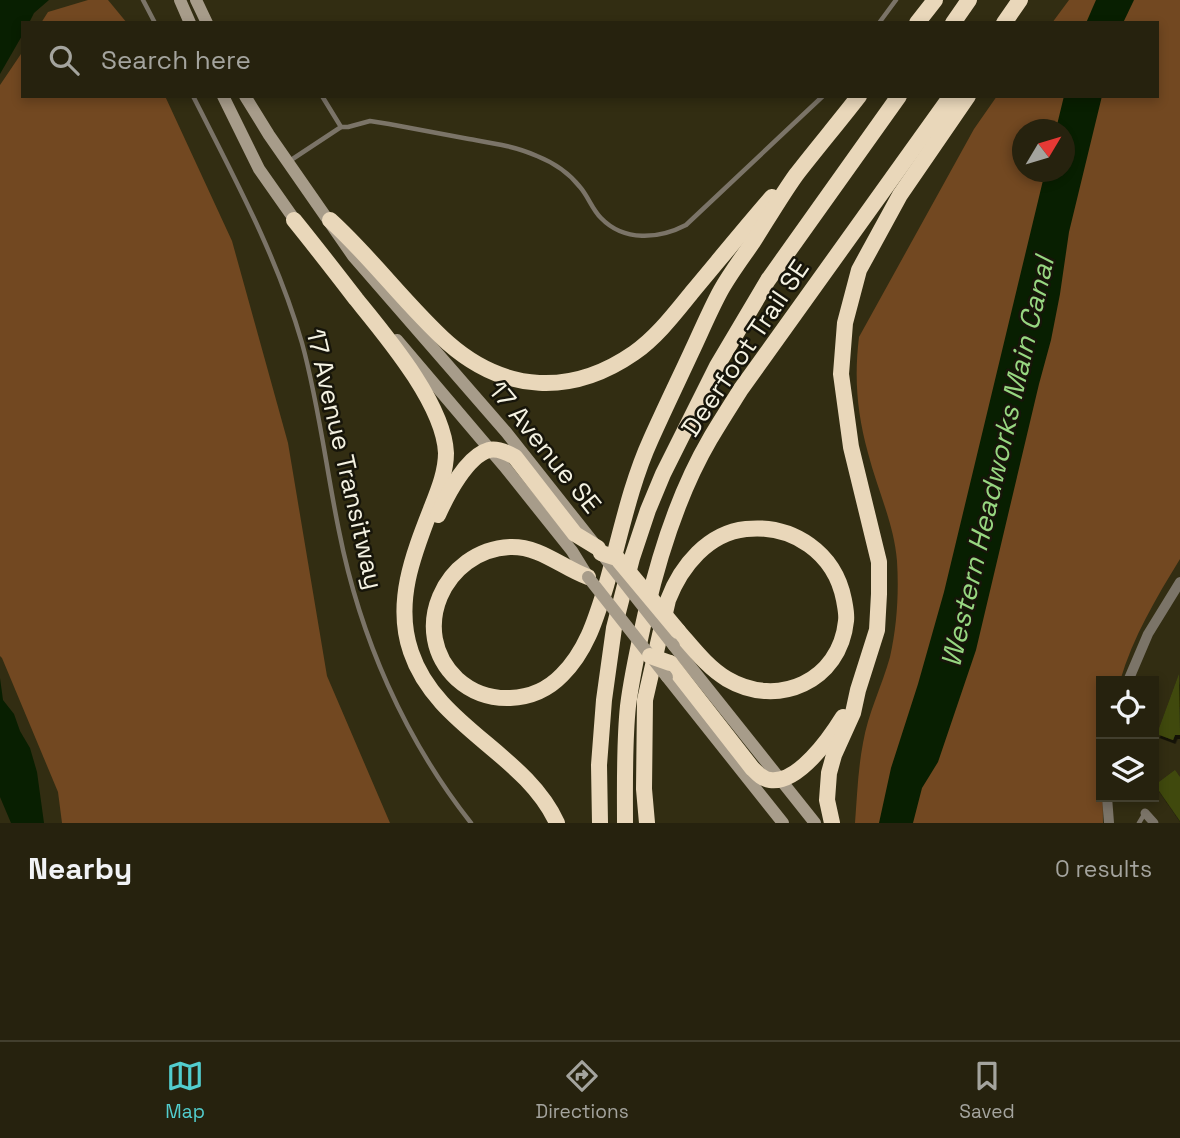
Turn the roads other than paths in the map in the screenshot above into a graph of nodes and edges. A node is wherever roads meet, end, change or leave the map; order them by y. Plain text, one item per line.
1 (143, 0) edge
2 (180, 0) edge
3 (196, 0) edge
4 (896, 0) edge
5 (935, 0) edge
6 (969, 0) edge
7 (1020, 0) edge
8 (1027, 0) edge
9 (154, 21) edge
10 (189, 21) edge
11 (206, 21) edge
12 (880, 21) edge
13 (919, 21) edge
14 (954, 21) edge
15 (1005, 21) edge
16 (1014, 21) edge
17 (193, 98) edge
18 (224, 98) edge
19 (246, 98) edge
20 (323, 98) edge
21 (821, 98) edge
22 (857, 98) edge
23 (898, 98) edge
24 (950, 98) edge
25 (967, 98) edge
26 (341, 127) junction
27 (287, 162) junction
28 (795, 177) junction
29 (294, 220) junction
30 (330, 220) junction
31 (490, 450) junction
32 (600, 550) junction
33 (588, 577) junction
34 (1180, 582) edge
35 (406, 585) junction
36 (676, 638) junction
37 (650, 656) joint
38 (668, 670) junction
39 (1130, 676) edge
40 (858, 690) junction
41 (780, 780) junction
42 (1107, 802) edge
43 (1145, 813) joint
44 (471, 823) edge
45 (557, 823) edge
46 (600, 823) edge
47 (625, 823) edge
48 (647, 823) edge
49 (782, 823) edge
50 (815, 823) edge
51 (832, 823) edge
52 (1109, 823) edge
53 (1139, 823) edge
54 (1153, 823) edge

1 - 9 lane
2 - 10 main road
3 - 11 main road
4 - 12 lane
5 - 13 highway
6 - 14 highway
7 - 15 highway
8 - 16 highway
17 - 44 lane, 17 Avenue Transitway
18 - 29 main road, 17 Avenue SE
19 - 27 main road, 17 Avenue SE
20 - 26 lane
21 - 26 lane
22 - 28 highway
23 - 46 highway, Deerfoot Trail SE
24 - 47 highway, Deerfoot Trail SE
25 - 40 highway
26 - 27 lane
27 - 30 main road, 17 Avenue SE
28 - 30 highway
28 - 33 highway
29 - 31 main road, 17 Avenue SE
29 - 35 highway
30 - 32 main road, 17 Avenue SE
31 - 32 highway
31 - 33 main road, 17 Avenue SE
31 - 35 highway
32 - 36 highway, bridge
33 - 37 main road, 17 Avenue SE, bridge
34 - 39 street
35 - 45 highway
36 - 41 main road
36 - 48 highway
37 - 38 highway, bridge
38 - 41 highway
38 - 49 main road
40 - 41 highway
40 - 51 highway
41 - 50 main road
42 - 52 street
43 - 53 lane
43 - 54 street

